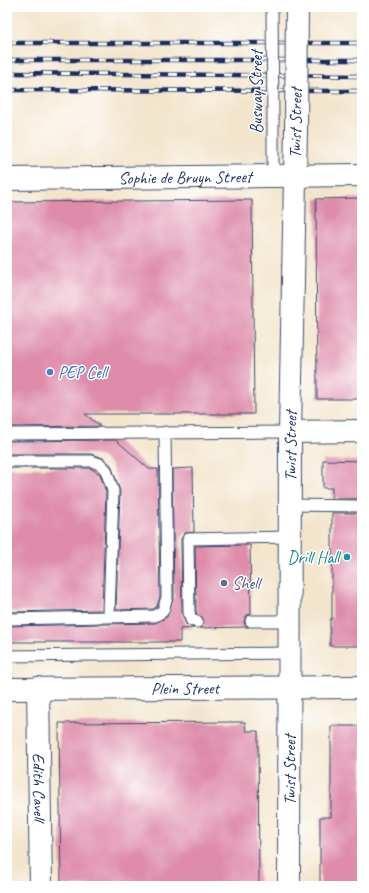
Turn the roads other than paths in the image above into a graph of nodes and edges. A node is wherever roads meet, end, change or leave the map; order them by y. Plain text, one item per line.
1 (272, 7) edge
2 (297, 7) edge
3 (362, 175) edge
4 (283, 176) junction
5 (7, 179) edge
6 (362, 431) edge
7 (165, 432) junction
8 (290, 432) junction
9 (7, 434) edge
10 (7, 462) edge
11 (290, 505) junction
12 (362, 506) edge
13 (290, 537) junction
14 (109, 616) junction
15 (7, 619) edge
16 (290, 620) junction
17 (251, 621) dead end
18 (197, 622) dead end
19 (290, 653) junction
20 (7, 656) edge
21 (291, 687) junction
22 (362, 687) edge
23 (7, 688) edge
24 (38, 688) junction
25 (41, 886) edge
26 (289, 886) edge

1 - 4 lane, Busway Street, bridge
2 - 4 street, Twist Street, bridge
3 - 4 street, Sophie de Bruyn Street
4 - 5 street, Sophie de Bruyn Street
4 - 8 street, Twist Street
6 - 8 street
7 - 8 lane
7 - 9 lane
7 - 14 lane
8 - 11 street, Twist Street
10 - 14 lane
11 - 12 lane
11 - 13 street, Twist Street
13 - 16 street, Twist Street
13 - 18 lane
14 - 15 lane
16 - 17 lane
16 - 19 street, Twist Street
19 - 20 lane
19 - 21 street, Twist Street
21 - 22 street, Plein Street
21 - 24 street, Plein Street
21 - 26 street, Twist Street
23 - 24 street, Plein Street
24 - 25 street, Edith Cavell

